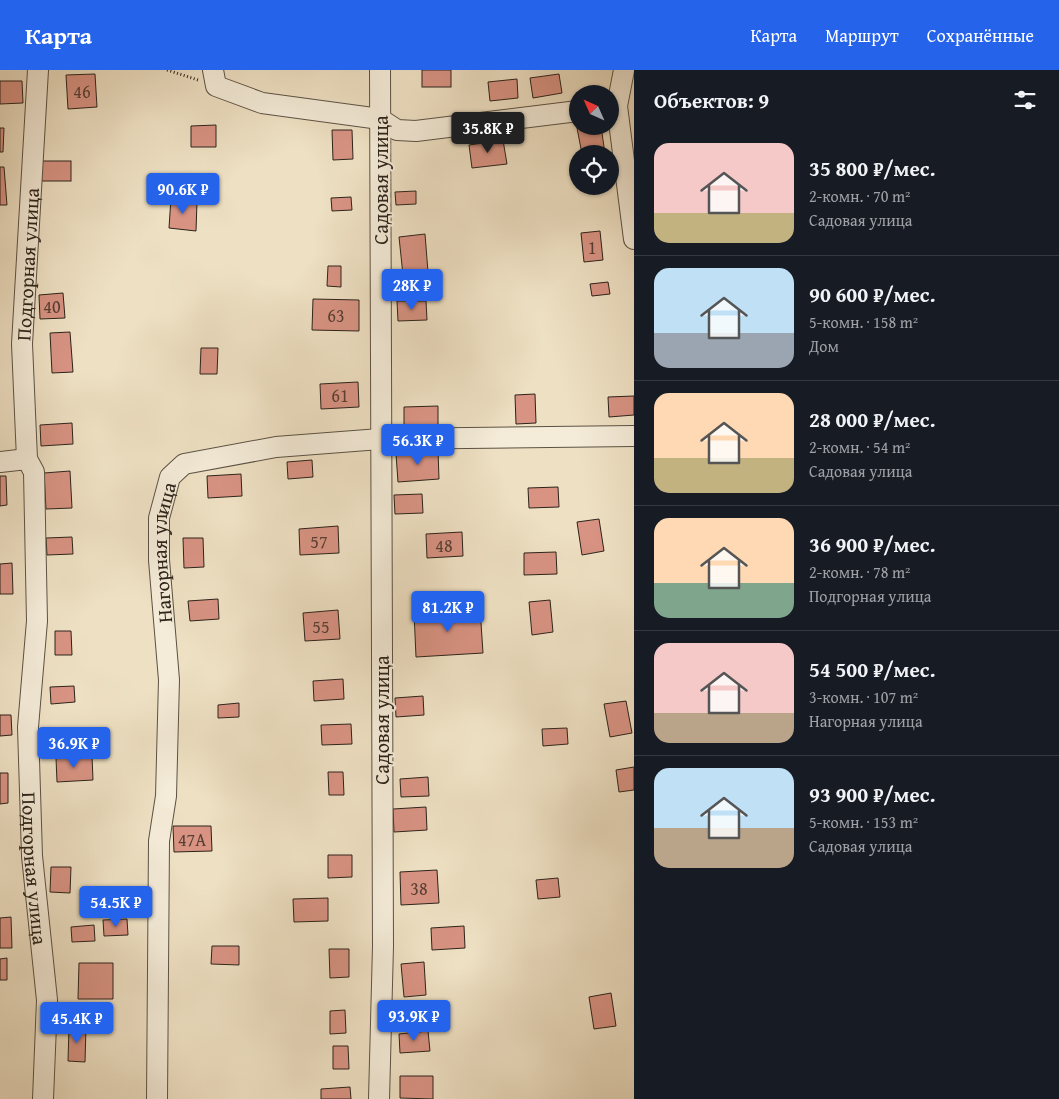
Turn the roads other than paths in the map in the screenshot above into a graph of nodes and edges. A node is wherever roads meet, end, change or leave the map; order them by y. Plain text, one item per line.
1 (38, 70) edge
2 (380, 70) edge
3 (624, 70) edge
4 (214, 78) edge
5 (619, 86) edge
6 (569, 112) edge
7 (380, 119) junction
8 (618, 135) edge
9 (634, 239) edge
10 (634, 436) edge
11 (380, 439) junction
12 (27, 458) junction
13 (0, 462) edge
14 (43, 1099) edge
15 (158, 1099) edge
16 (379, 1099) edge

1 - 12 street, Подгорная улица
2 - 7 street, Садовая улица
3 - 5 street
4 - 7 street
6 - 7 street
7 - 11 street, Садовая улица
8 - 9 street
10 - 11 street, Нагорная улица
11 - 15 street, Нагорная улица
11 - 16 street, Садовая улица
12 - 13 street
12 - 14 street, Подгорная улица

